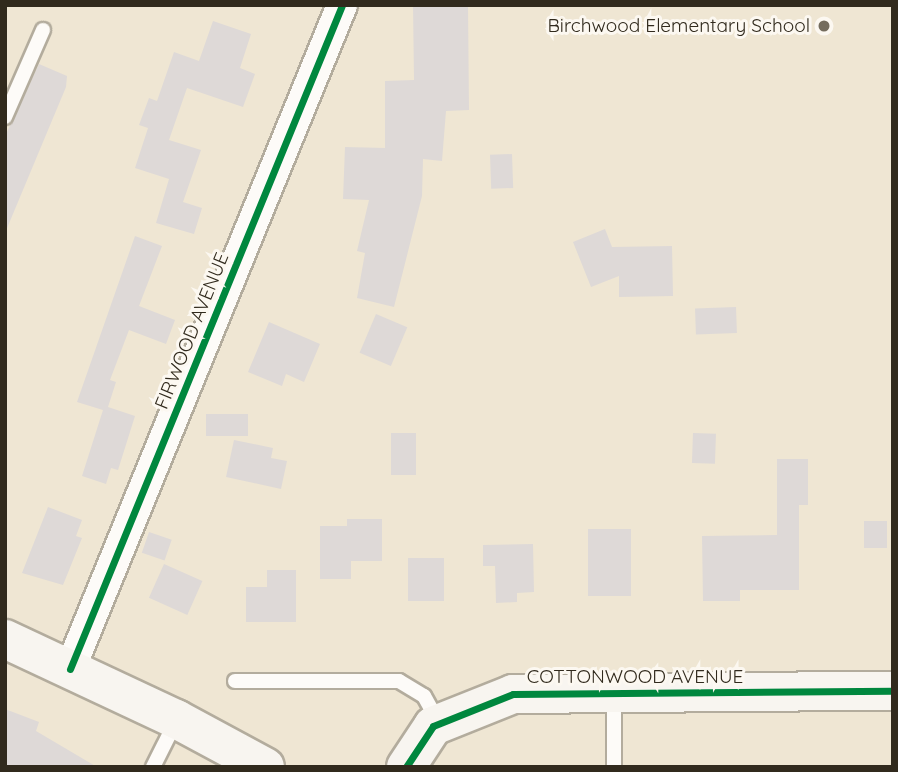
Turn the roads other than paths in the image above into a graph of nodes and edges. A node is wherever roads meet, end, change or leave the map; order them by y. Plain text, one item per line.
1 (342, 5) edge
2 (43, 30) dead end
3 (5, 117) edge
4 (5, 639) edge
5 (70, 669) junction
6 (235, 681) dead end
7 (893, 691) edge
8 (614, 693) junction
9 (176, 719) junction
10 (439, 723) junction
11 (153, 767) edge
12 (265, 767) edge
13 (406, 767) edge
14 (614, 767) edge

1 - 5 street, FIRWOOD AVENUE
2 - 3 lane
4 - 5 street
5 - 9 street
6 - 10 lane
7 - 8 street, COTTONWOOD AVENUE
8 - 10 street, COTTONWOOD AVENUE
8 - 14 lane
9 - 11 lane
9 - 12 street
10 - 13 street

